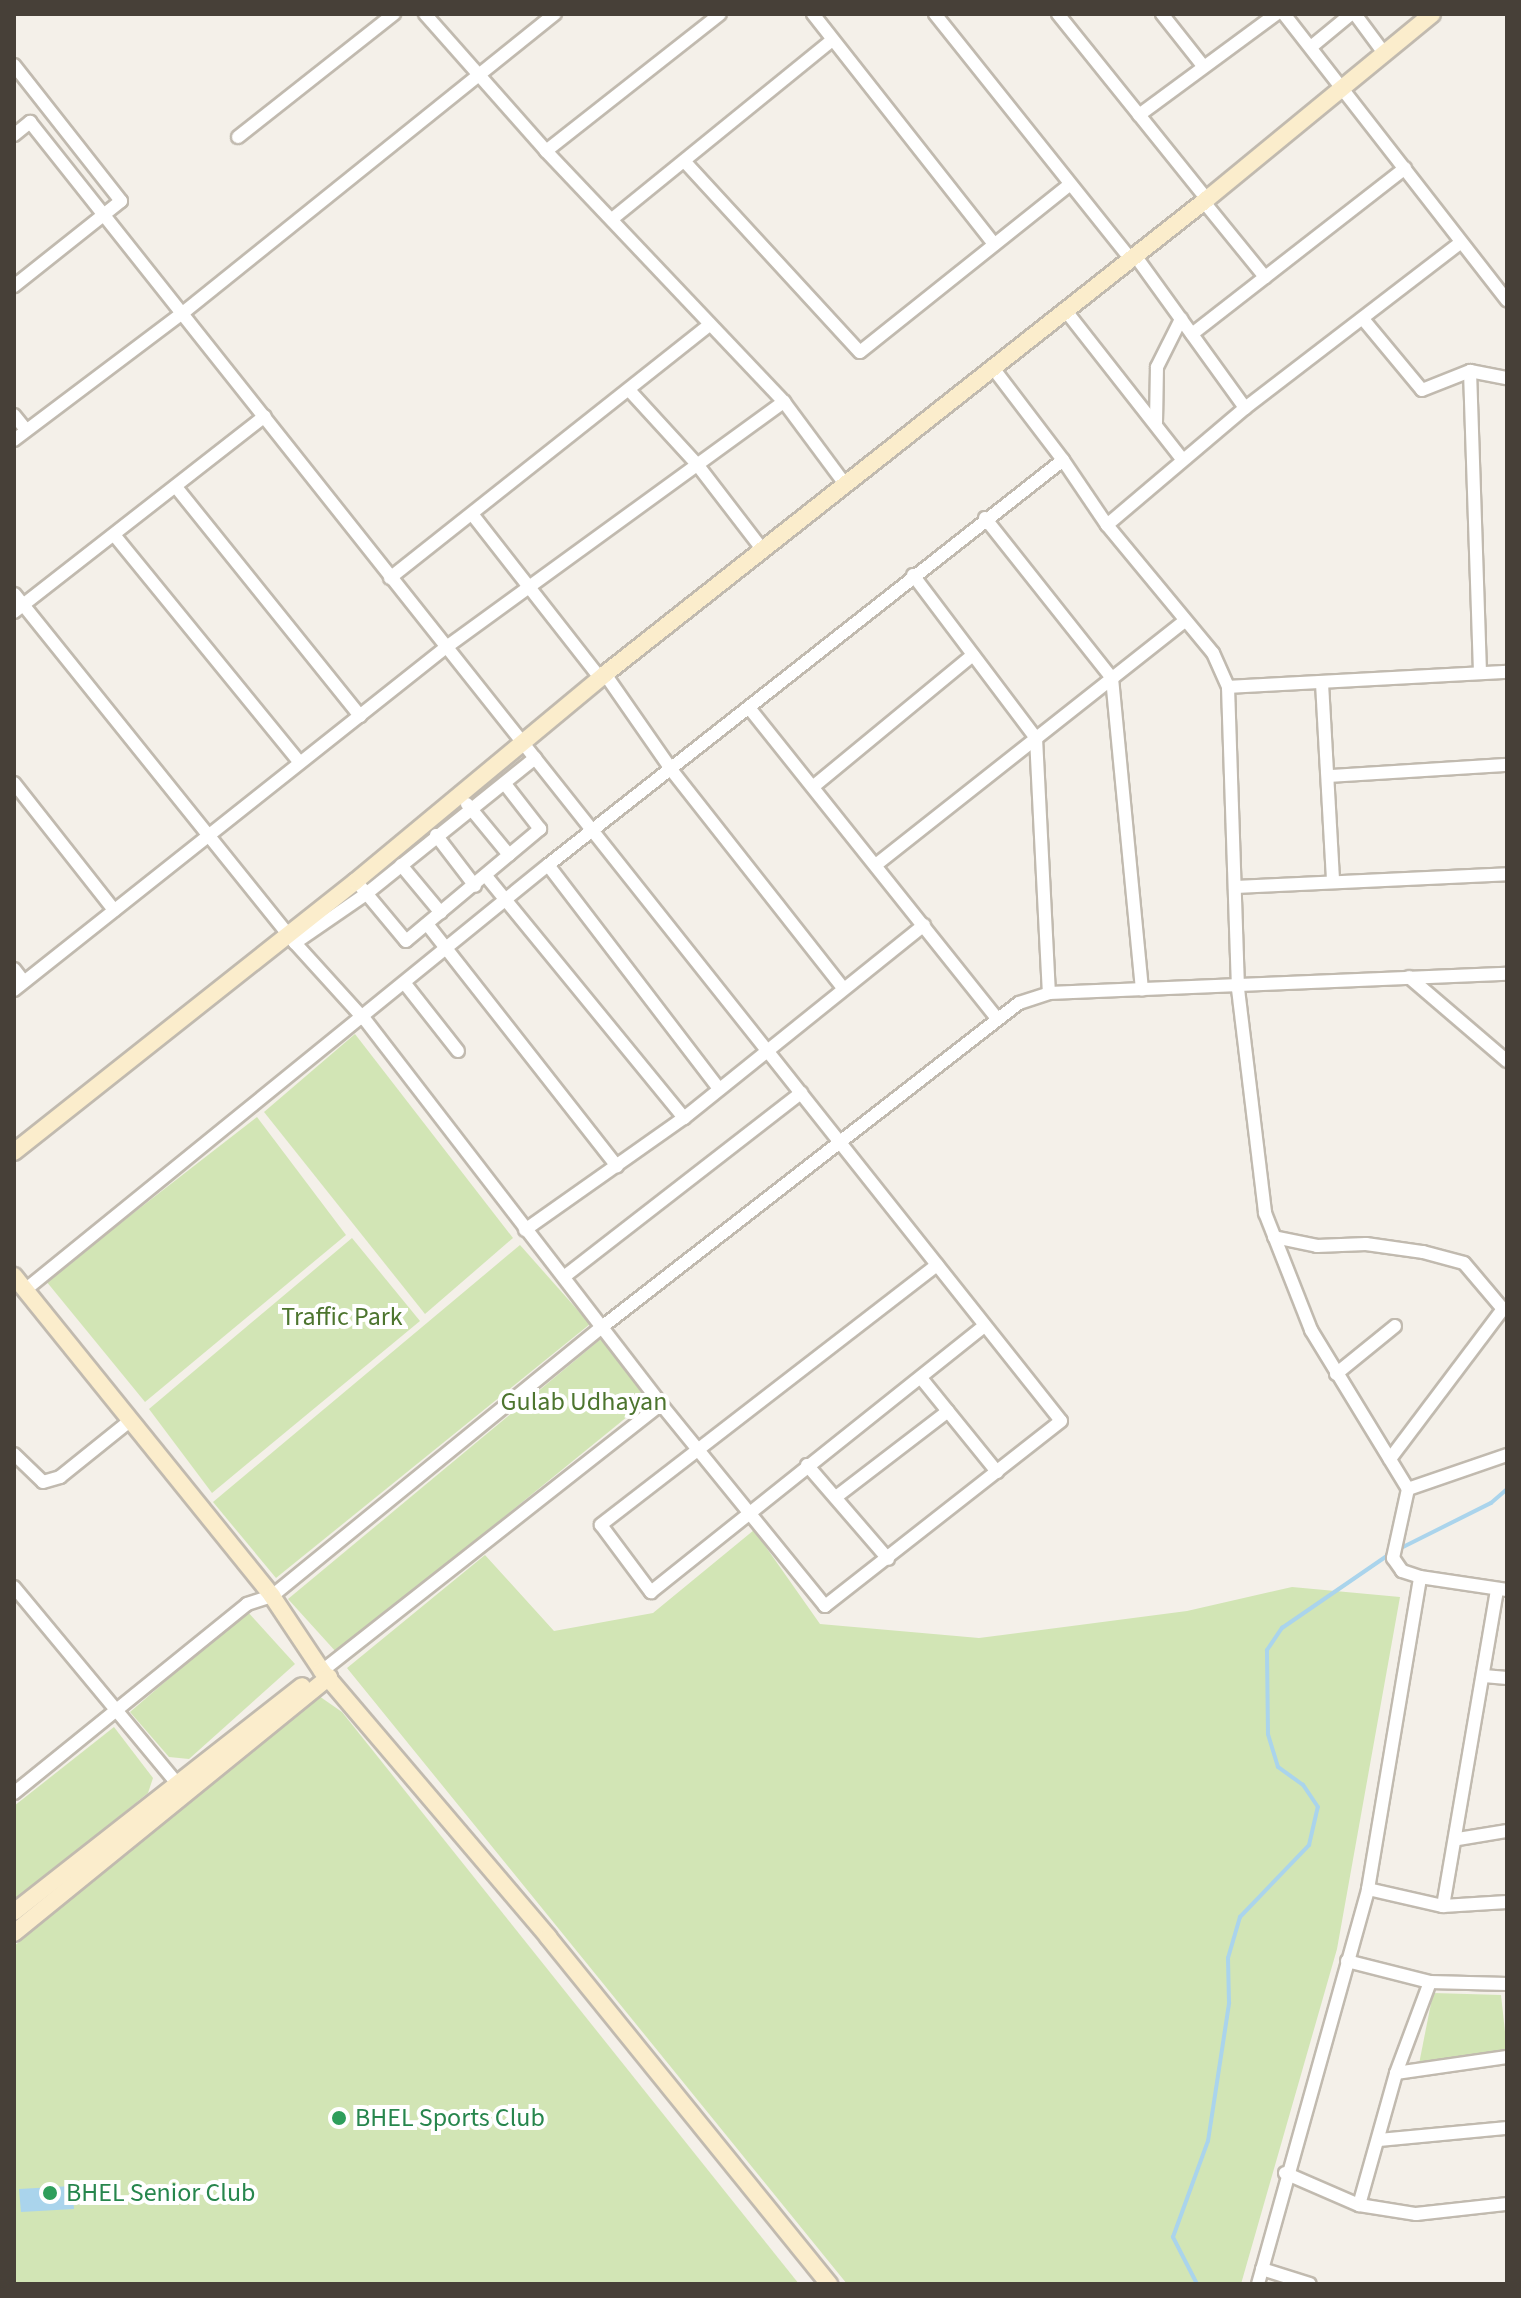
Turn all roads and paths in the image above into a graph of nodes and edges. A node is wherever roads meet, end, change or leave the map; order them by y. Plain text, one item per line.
1 (394, 14) edge
2 (425, 14) edge
3 (555, 14) edge
4 (720, 14) edge
5 (813, 14) edge
6 (935, 14) edge
7 (1058, 14) edge
8 (1162, 14) edge
9 (1276, 14) edge
10 (1284, 14) edge
11 (1353, 14) edge
12 (1429, 15) edge
13 (831, 41) junction
14 (1311, 47) junction
15 (1384, 53) junction
16 (14, 65) edge
17 (1203, 66) junction
18 (477, 76) junction
19 (1343, 87) junction
20 (1139, 115) junction
21 (14, 135) edge
22 (238, 137) dead end
23 (546, 151) junction
24 (685, 162) junction
25 (1405, 168) junction
26 (1069, 185) junction
27 (1206, 200) junction
28 (104, 215) junction
29 (612, 219) junction
30 (1461, 242) junction
31 (994, 244) junction
32 (1131, 255) junction
33 (1265, 277) junction
34 (14, 286) edge
35 (1507, 300) edge
36 (1066, 311) junction
37 (184, 312) junction
38 (1181, 319) junction
39 (1363, 319) junction
40 (709, 325) junction
41 (1192, 334) junction
42 (993, 368) junction
43 (1470, 371) junction
44 (1507, 378) edge
45 (629, 390) junction
46 (784, 402) junction
47 (1245, 408) junction
48 (14, 415) edge
49 (265, 416) junction
50 (1156, 423) junction
51 (26, 430) junction
52 (14, 440) edge
53 (1182, 459) junction
54 (1063, 460) junction
55 (696, 463) junction
56 (845, 484) junction
57 (176, 487) junction
58 (472, 514) junction
59 (985, 518) junction
60 (1107, 525) junction
61 (115, 536) junction
62 (762, 549) junction
63 (913, 575) junction
64 (390, 578) junction
65 (529, 586) junction
66 (14, 594) edge
67 (18, 609) edge
68 (1185, 621) junction
69 (445, 648) junction
70 (973, 655) junction
71 (1507, 672) edge
72 (1480, 673) junction
73 (602, 676) junction
74 (1112, 678) junction
75 (1322, 683) junction
76 (1228, 687) junction
77 (750, 709) junction
78 (360, 716) junction
79 (1036, 738) junction
80 (522, 740) junction
81 (535, 758) junction
82 (299, 762) junction
83 (1507, 765) edge
84 (673, 772) junction
85 (1330, 776) junction
86 (14, 783) edge
87 (505, 784) junction
88 (814, 786) junction
89 (457, 793) junction
90 (470, 808) junction
91 (594, 829) junction
92 (211, 835) junction
93 (436, 835) junction
94 (509, 855) junction
95 (877, 864) junction
96 (401, 865) junction
97 (548, 865) junction
98 (1507, 874) edge
99 (486, 876) junction
100 (1333, 881) junction
101 (475, 886) junction
102 (1236, 887) junction
103 (361, 888) junction
104 (507, 902) junction
105 (114, 910) junction
106 (441, 913) junction
107 (427, 924) junction
108 (924, 925) junction
109 (292, 938) junction
110 (449, 950) junction
111 (14, 969) edge
112 (1507, 974) edge
113 (1409, 977) junction
114 (406, 985) junction
115 (19, 986) edge
116 (844, 989) junction
117 (1238, 989) junction
118 (1142, 990) junction
119 (1049, 993) junction
120 (997, 1018) junction
121 (364, 1019) junction
122 (767, 1050) junction
123 (458, 1051) dead end
124 (1507, 1061) edge
125 (719, 1089) junction
126 (801, 1093) junction
127 (684, 1118) junction
128 (838, 1143) junction
129 (14, 1152) edge
130 (617, 1166) junction
131 (525, 1230) junction
132 (1274, 1237) junction
133 (937, 1265) junction
134 (14, 1276) edge
135 (565, 1276) junction
136 (25, 1290) junction
137 (984, 1326) junction
138 (1395, 1326) dead end
139 (602, 1327) junction
140 (1336, 1374) junction
141 (921, 1378) junction
142 (661, 1404) junction
143 (948, 1411) junction
144 (131, 1420) junction
145 (697, 1446) junction
146 (14, 1454) edge
147 (1507, 1455) edge
148 (1390, 1459) junction
149 (807, 1465) junction
150 (997, 1472) junction
151 (1409, 1494) junction
152 (836, 1497) junction
153 (751, 1511) junction
154 (888, 1559) junction
155 (1420, 1577) junction
156 (14, 1587) edge
157 (1502, 1590) edge
158 (272, 1596) junction
159 (326, 1674) junction
160 (1484, 1676) junction
161 (1507, 1678) edge
162 (118, 1713) junction
163 (180, 1787) junction
164 (14, 1793) edge
165 (1507, 1831) edge
166 (1458, 1839) junction
167 (1368, 1889) junction
168 (1507, 1902) edge
169 (1443, 1906) junction
170 (14, 1912) edge
171 (14, 1933) edge
172 (1347, 1961) junction
173 (1430, 1982) junction
174 (1507, 1984) edge
175 (1507, 2057) edge
176 (1396, 2073) junction
177 (1507, 2128) edge
178 (1379, 2140) junction
179 (1285, 2173) junction
180 (1507, 2204) edge
181 (1359, 2205) junction
182 (1262, 2269) junction
183 (829, 2284) edge
184 (1258, 2284) edge
185 (1310, 2284) edge

1 - 22 street
2 - 18 street
3 - 18 street
4 - 23 street
5 - 13 street
6 - 26 street
7 - 20 street
8 - 17 street
9 - 17 street
10 - 14 street
11 - 14 street
11 - 15 street
12 - 15 main road
13 - 24 street
13 - 31 street
14 - 19 street
15 - 19 main road
16 - 28 street
17 - 20 street
18 - 23 street
18 - 37 street
19 - 25 street
19 - 27 main road
20 - 27 street
21 - 28 street
23 - 29 street
24 - 29 street
24 - 31 street
25 - 30 street
25 - 33 street
26 - 31 street
26 - 32 street
27 - 32 main road
27 - 33 street
28 - 34 street
28 - 37 street
29 - 40 street
30 - 35 street
30 - 39 street
32 - 36 main road
32 - 38 street
33 - 41 street
36 - 42 main road
36 - 50 street
37 - 49 street
37 - 51 street
38 - 41 street
38 - 50 street
39 - 43 street
39 - 47 street
40 - 45 street
40 - 46 street
41 - 47 street
42 - 54 street
42 - 56 main road
43 - 44 street
43 - 72 street
45 - 55 street
45 - 58 street
46 - 55 street
46 - 56 street
47 - 53 street
48 - 51 street
49 - 57 street
49 - 64 street
50 - 53 street
51 - 52 street
53 - 60 street
54 - 59 street
54 - 60 street
55 - 62 street
55 - 65 street
56 - 62 main road
57 - 61 street
57 - 78 street
58 - 64 street
58 - 65 street
59 - 63 street
59 - 74 street
60 - 68 street
61 - 67 street
61 - 82 street
62 - 73 main road
63 - 70 street
63 - 77 street
64 - 69 street
65 - 69 street
65 - 73 street
66 - 67 street
67 - 92 street
68 - 74 street
68 - 76 street
69 - 78 street
69 - 80 street
70 - 79 street
70 - 88 street
71 - 72 street
72 - 75 street
73 - 80 main road
73 - 84 street
74 - 79 street
74 - 118 street
75 - 76 street
75 - 85 street
76 - 102 street
77 - 84 street
77 - 88 street
78 - 82 street
79 - 95 street
79 - 119 street
80 - 81 street
80 - 89 main road
81 - 87 street
81 - 91 street
82 - 92 street
83 - 85 street
84 - 91 street
84 - 116 street
85 - 100 street
86 - 105 street
87 - 90 street
87 - 94 street
88 - 95 street
89 - 90 street
89 - 103 main road
90 - 93 street
90 - 94 street
91 - 97 street
91 - 122 street
92 - 105 street
92 - 109 street
93 - 96 street
93 - 101 street
94 - 99 street
95 - 108 street
96 - 103 street
96 - 106 street
97 - 104 street
97 - 125 street
98 - 100 street
99 - 101 street
99 - 104 street
100 - 102 street
101 - 106 street
102 - 117 street
103 - 107 street
103 - 109 main road
104 - 110 street
104 - 127 street
105 - 115 street
106 - 107 street
107 - 110 street
108 - 116 street
108 - 120 street
109 - 121 street
109 - 129 main road
110 - 114 street
110 - 130 street
111 - 115 street
112 - 113 street
113 - 117 street
113 - 124 street
114 - 121 street
114 - 123 street
116 - 122 street
117 - 118 street
117 - 132 street
118 - 119 street
119 - 120 street
120 - 128 street
121 - 131 street
121 - 136 street
122 - 125 street
122 - 126 street
125 - 127 street
126 - 128 street
126 - 135 street
127 - 130 street
128 - 133 street
128 - 139 street
130 - 131 street
131 - 135 street
132 - 140 street
132 - 148 street
133 - 137 street
133 - 145 street
134 - 136 main road
135 - 139 street
136 - 144 main road
137 - 141 street
137 - 150 street
138 - 140 street
139 - 142 street
139 - 158 street
140 - 148 street
141 - 143 street
141 - 149 street
142 - 145 street
142 - 159 street
143 - 150 street
143 - 152 street
144 - 146 street
144 - 158 main road
145 - 153 street
145 - 153 street
147 - 151 street
148 - 151 street
149 - 152 street
149 - 153 street
150 - 154 street
151 - 155 street
152 - 154 street
153 - 154 street
155 - 157 street
155 - 167 street
156 - 162 street
157 - 160 street
158 - 159 main road
158 - 162 street
159 - 163 main road
159 - 183 main road
160 - 161 street
160 - 166 street
162 - 163 street
162 - 164 street
163 - 170 main road
163 - 171 main road
165 - 166 street
166 - 169 street
167 - 169 street
167 - 172 street
168 - 169 street
172 - 173 street
172 - 179 street
173 - 174 street
173 - 176 street
175 - 176 street
176 - 178 street
177 - 178 street
178 - 181 street
179 - 181 street
179 - 182 street
180 - 181 street
182 - 184 street
182 - 185 street

